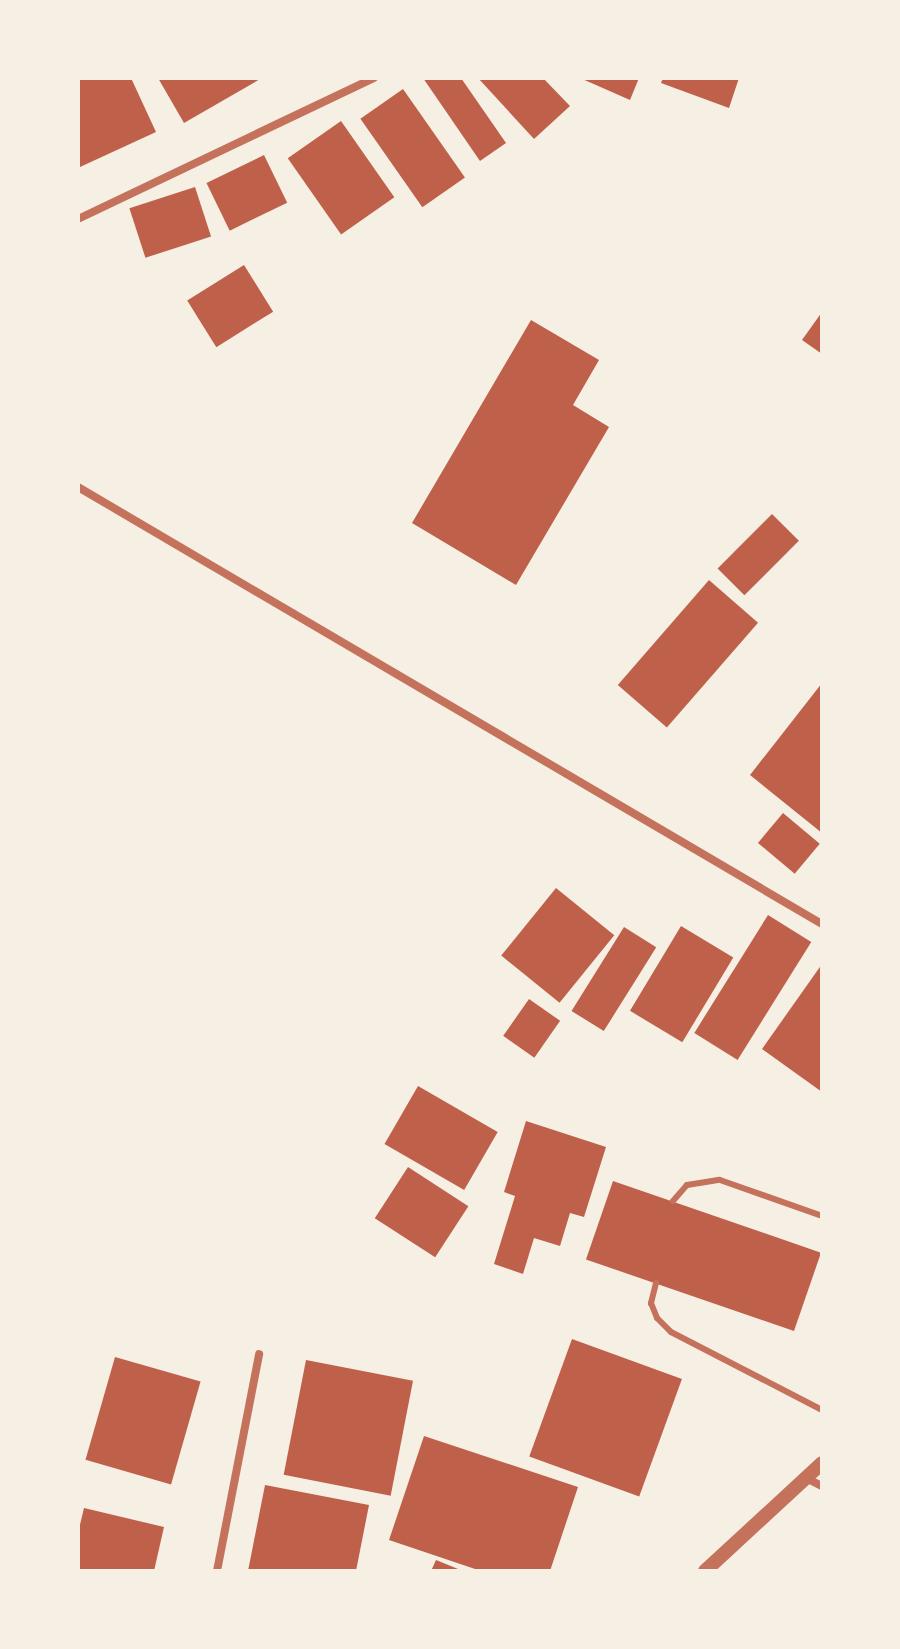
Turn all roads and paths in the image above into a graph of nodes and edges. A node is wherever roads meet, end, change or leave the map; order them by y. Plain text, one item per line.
1 (374, 78) edge
2 (78, 219) edge
3 (78, 487) edge
4 (822, 924) edge
5 (673, 1201) dead end
6 (822, 1216) edge
7 (656, 1283) dead end
8 (259, 1354) dead end
9 (822, 1410) edge
10 (822, 1463) edge
11 (806, 1478) junction
12 (822, 1486) edge
13 (217, 1571) edge
14 (705, 1571) edge

1 - 2 street
3 - 4 street
5 - 6 lane
7 - 9 lane
8 - 13 street
10 - 11 street
11 - 12 street
11 - 14 street

